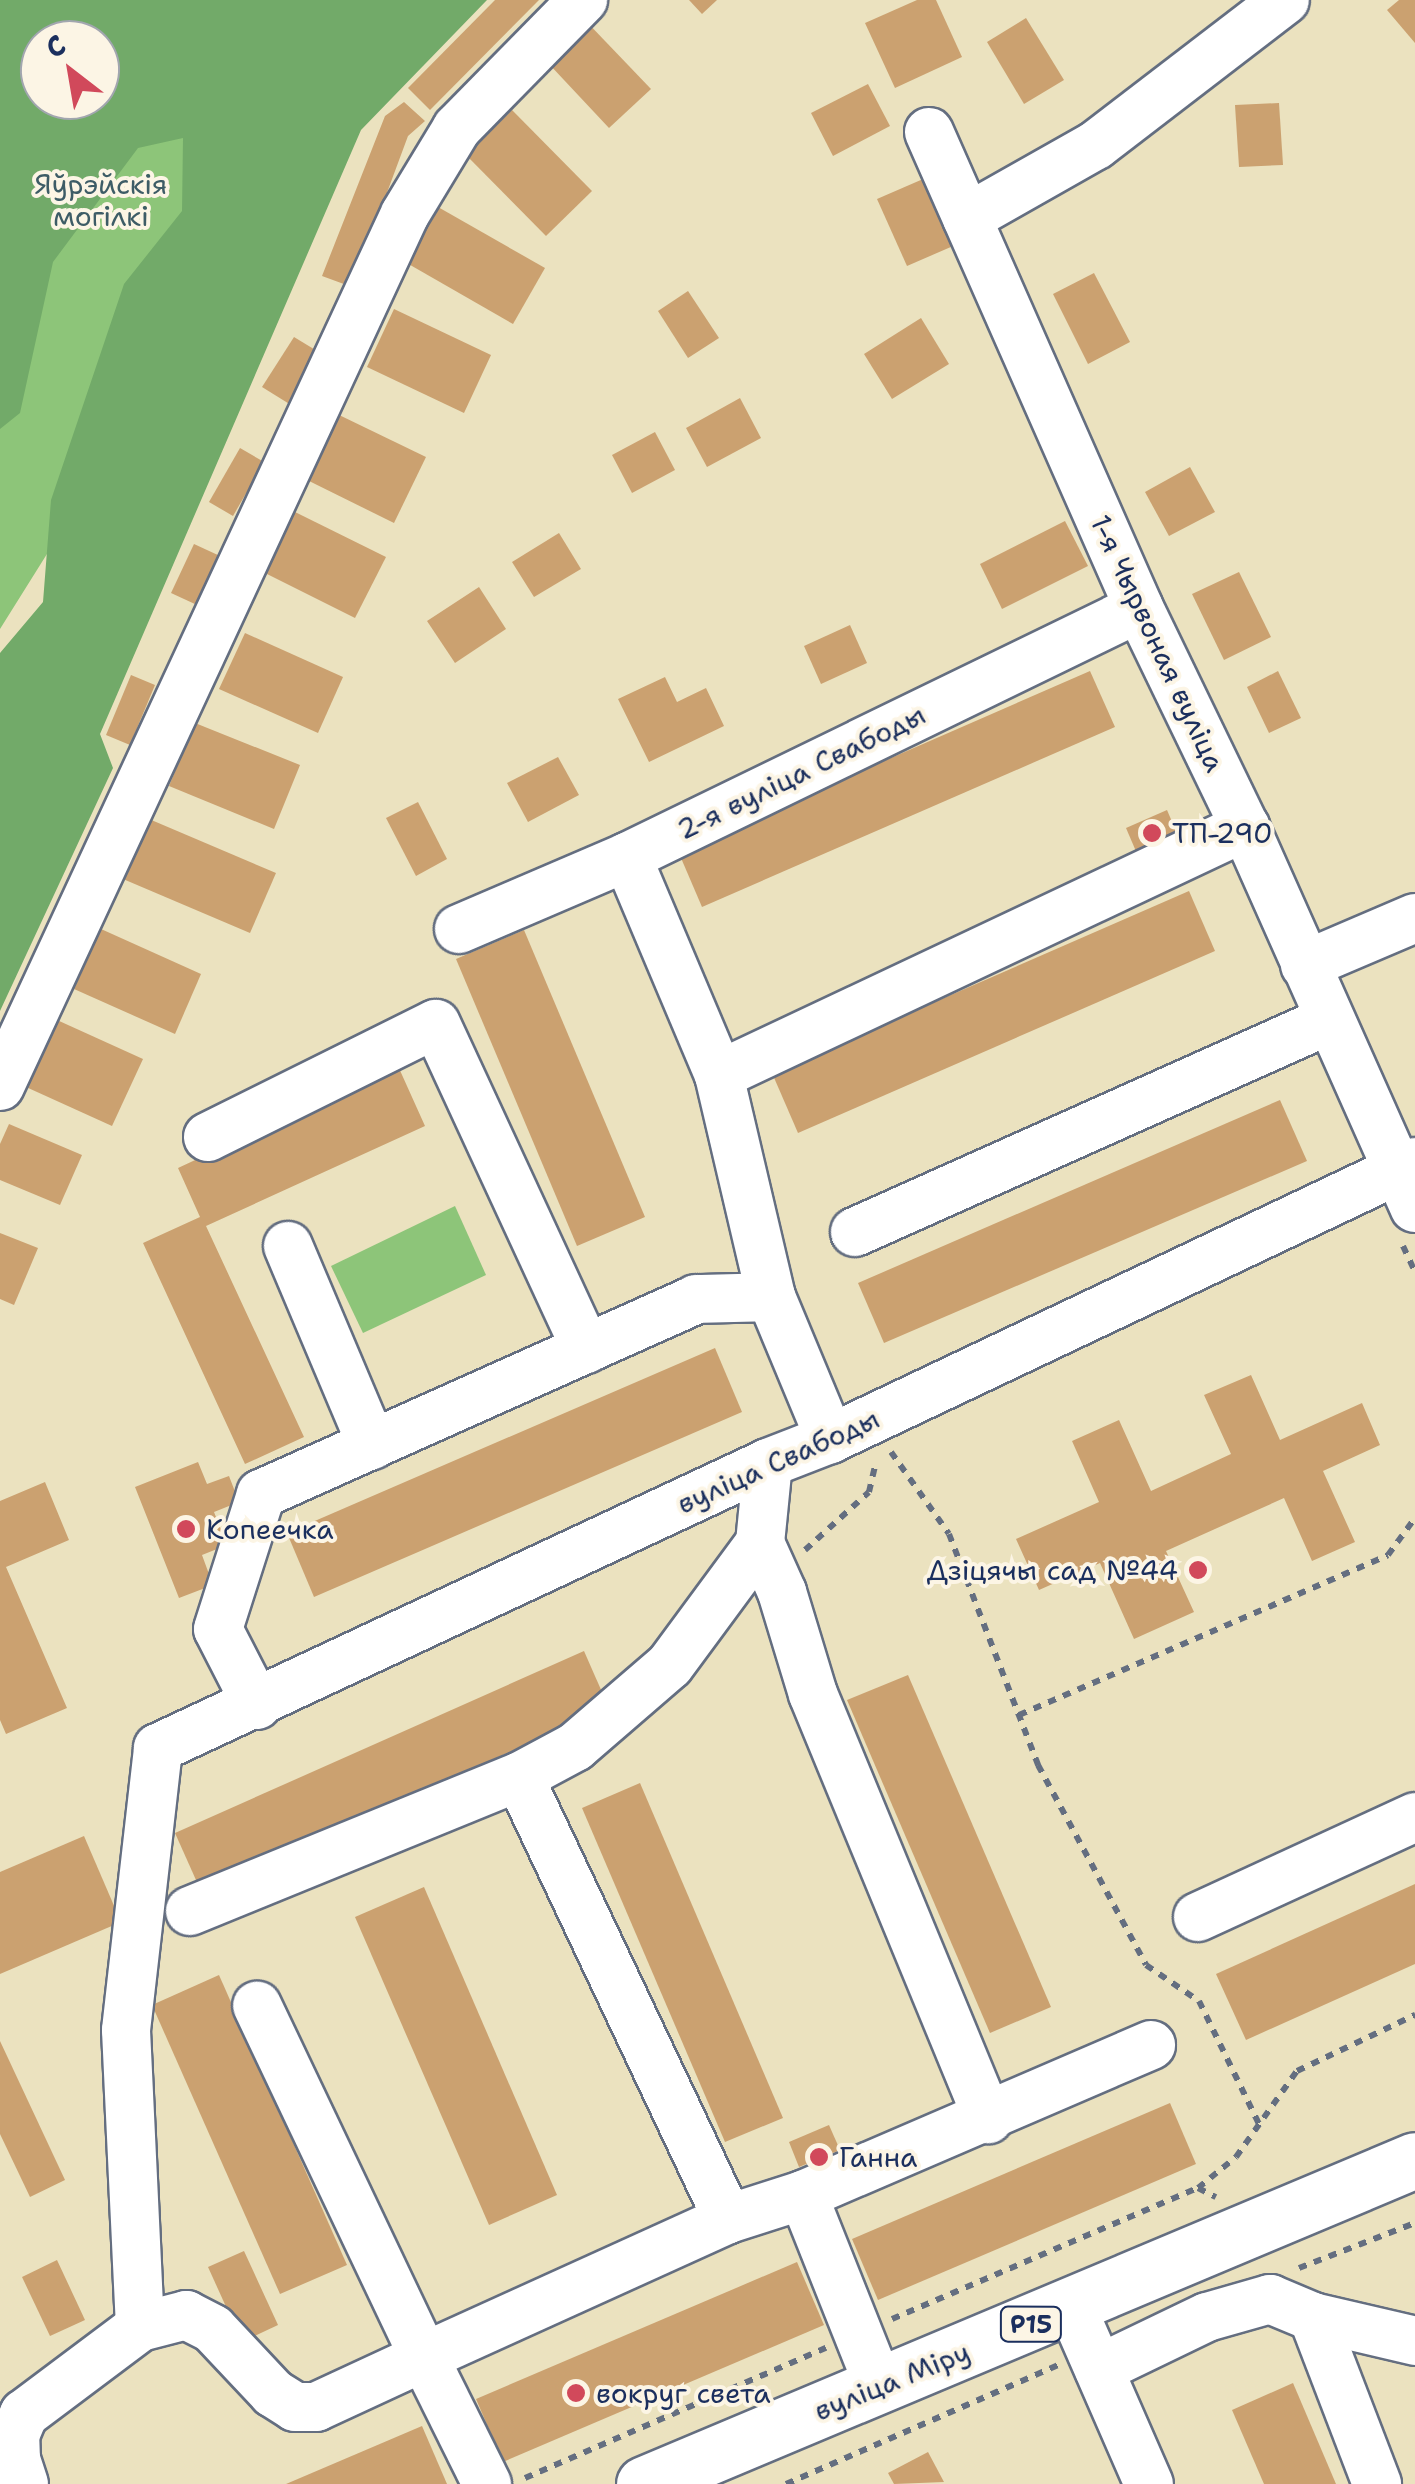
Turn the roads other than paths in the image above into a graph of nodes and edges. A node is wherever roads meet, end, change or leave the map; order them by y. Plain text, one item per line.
1 (583, 0) edge
2 (1285, 0) edge
3 (929, 132) dead end
4 (967, 218) junction
5 (1140, 608) junction
6 (1244, 827) junction
7 (627, 858) junction
8 (1415, 918) edge
9 (460, 928) dead end
10 (1305, 965) junction
11 (1329, 1020) junction
12 (719, 1075) junction
13 (0, 1086) edge
14 (208, 1137) dead end
15 (1409, 1180) edge
16 (855, 1232) dead end
17 (288, 1246) dead end
18 (771, 1297) junction
19 (586, 1349) junction
20 (830, 1438) junction
21 (372, 1445) junction
22 (768, 1463) junction
23 (760, 1543) junction
24 (258, 1704) junction
25 (518, 1777) junction
26 (1415, 1816) edge
27 (190, 1911) dead end
28 (1198, 1917) dead end
29 (257, 2006) dead end
30 (1151, 2045) dead end
31 (988, 2118) junction
32 (1415, 2160) edge
33 (803, 2195) junction
34 (728, 2219) junction
35 (1313, 2317) junction
36 (140, 2327) junction
37 (1415, 2342) edge
38 (1081, 2345) junction
39 (424, 2357) junction
40 (879, 2386) junction
41 (24, 2484) edge
42 (487, 2484) edge
43 (644, 2484) edge
44 (1149, 2484) edge
45 (1378, 2484) edge

1 - 13 street
2 - 4 street
3 - 4 street, 1-я Чырвоная вуліца
4 - 5 street, 1-я Чырвоная вуліца
5 - 6 street, 1-я Чырвоная вуліца
5 - 7 street, 2-я вуліца Свабоды
6 - 10 street, 1-я Чырвоная вуліца
6 - 12 street
7 - 9 street, 2-я вуліца Свабоды
7 - 12 street
8 - 10 street
10 - 11 street, 1-я Чырвоная вуліца
11 - 15 street, 1-я Чырвоная вуліца
11 - 16 street
12 - 18 street
14 - 19 street
15 - 20 street, вуліца Свабоды
17 - 21 street
18 - 19 street
18 - 20 street
19 - 21 street
20 - 22 street, вуліца Свабоды
21 - 24 street
22 - 23 street
22 - 24 street, вуліца Свабоды
23 - 25 street
23 - 31 street
24 - 36 street, вуліца Свабоды
25 - 27 street
25 - 34 street
26 - 28 street
29 - 39 street
30 - 31 street
31 - 33 street
32 - 38 main road, вуліца Міру / Р15
33 - 34 street
33 - 40 street
34 - 39 street
35 - 37 street
35 - 38 street
35 - 45 street
36 - 39 street
36 - 41 street
38 - 40 main road, вуліца Міру / Р15
38 - 44 street
39 - 42 street
40 - 43 main road, вуліца Міру / Р15

